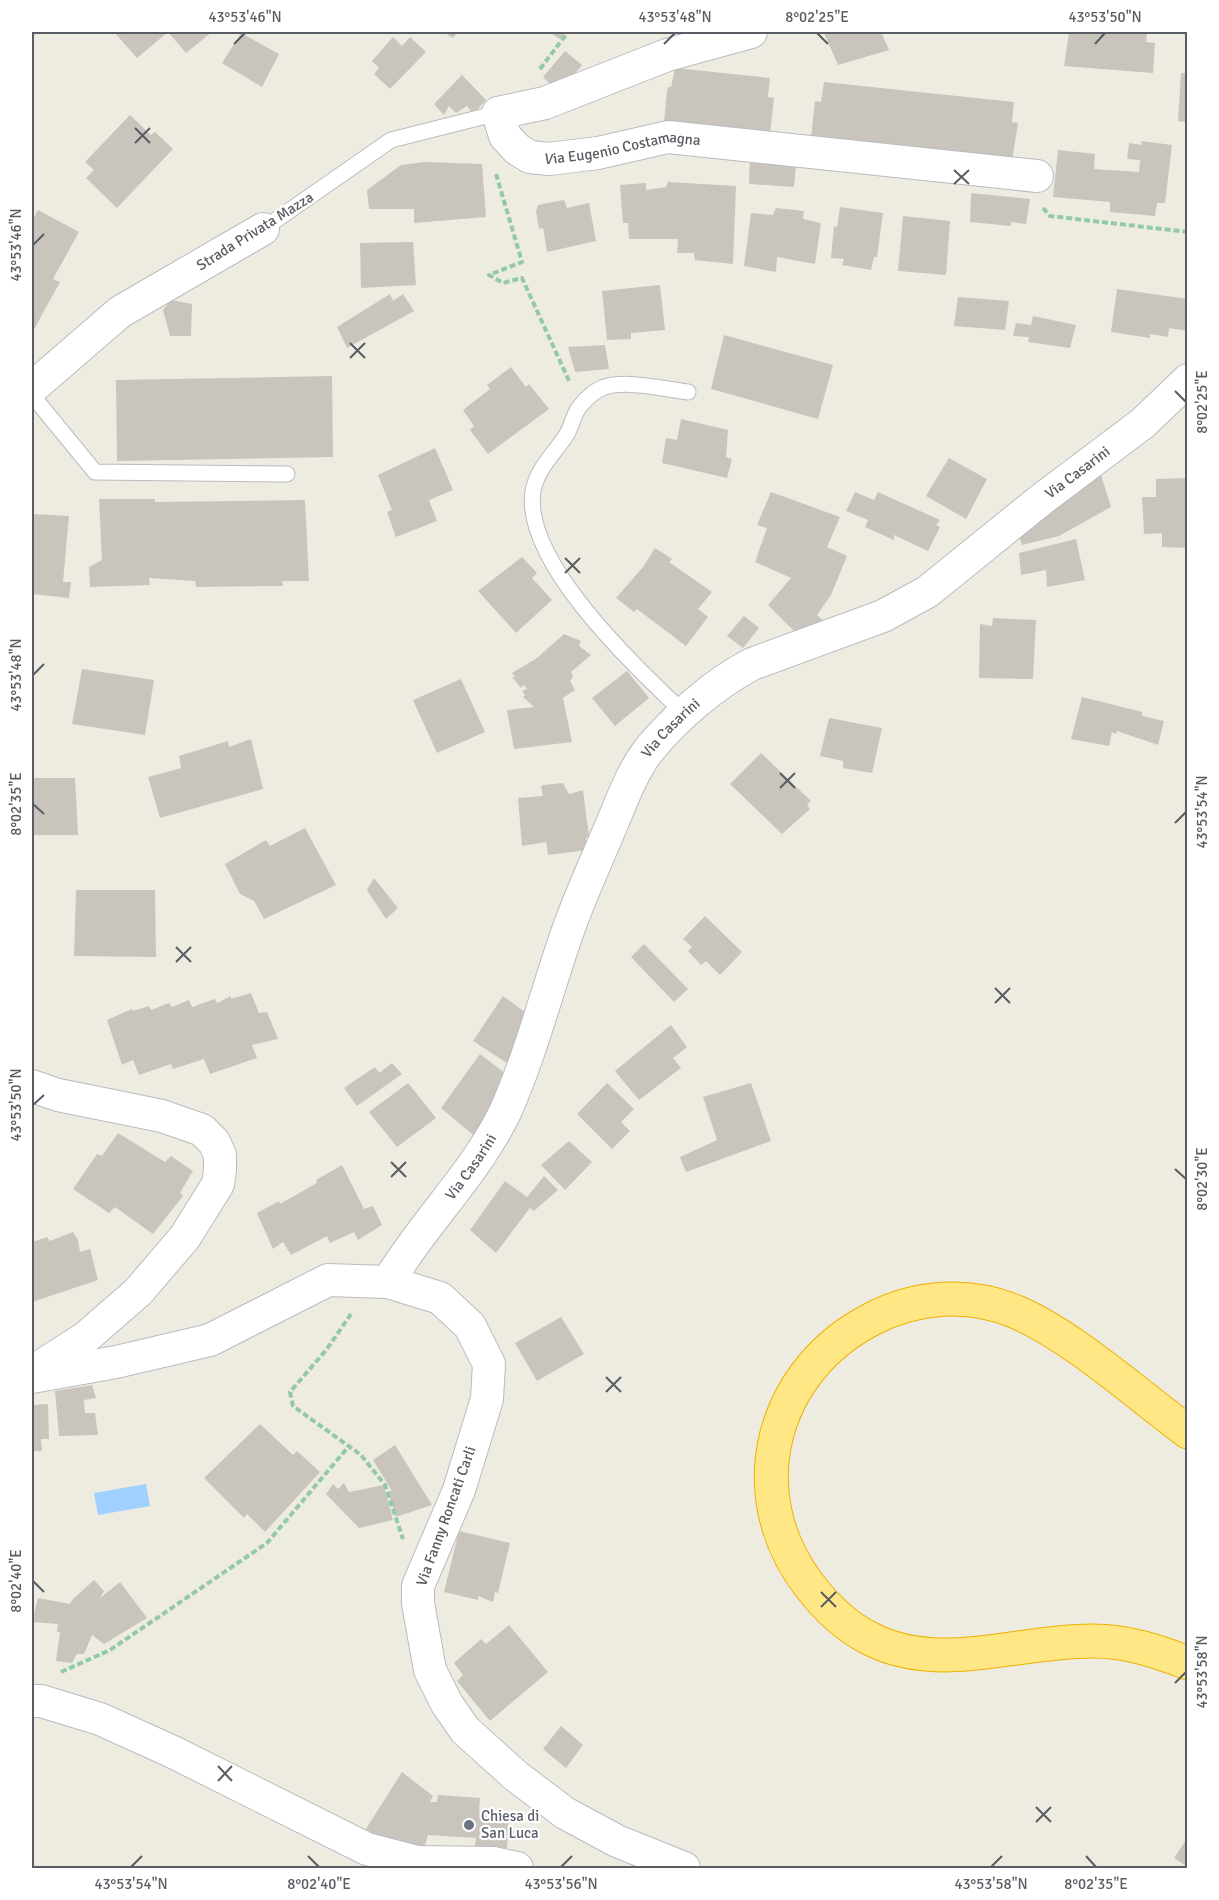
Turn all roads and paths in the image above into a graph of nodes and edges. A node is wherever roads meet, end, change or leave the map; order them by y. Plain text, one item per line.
1 (751, 32) edge
2 (501, 124) junction
3 (1037, 176) joint
4 (263, 229) joint
5 (1188, 232) edge
6 (1188, 380) edge
7 (603, 387) junction
8 (32, 388) edge
9 (688, 392) dead end
10 (32, 395) edge
11 (286, 474) dead end
12 (685, 714) junction
13 (32, 1086) edge
14 (388, 1282) junction
15 (32, 1372) edge
16 (32, 1377) edge
17 (1188, 1432) edge
18 (349, 1446) junction
19 (418, 1586) junction
20 (1188, 1663) edge
21 (56, 1675) dead end
22 (32, 1701) edge
23 (517, 1869) edge
24 (684, 1869) edge

1 - 2 street
2 - 3 street, Via Eugenio Costamagna
2 - 4 lane, Strada Privata Mazza
2 - 7 path
3 - 5 path
4 - 8 street, Strada Privata Mazza
6 - 12 street, Via Casarini
7 - 9 lane
7 - 12 lane
10 - 11 lane
12 - 14 street, Via Casarini
13 - 15 street
14 - 16 street, Via Fanny Roncati Carli
14 - 18 path
14 - 19 street, Via Fanny Roncati Carli
17 - 20 highway
18 - 19 path
18 - 21 path
19 - 24 street, Via Fanny Roncati Carli
22 - 23 street

